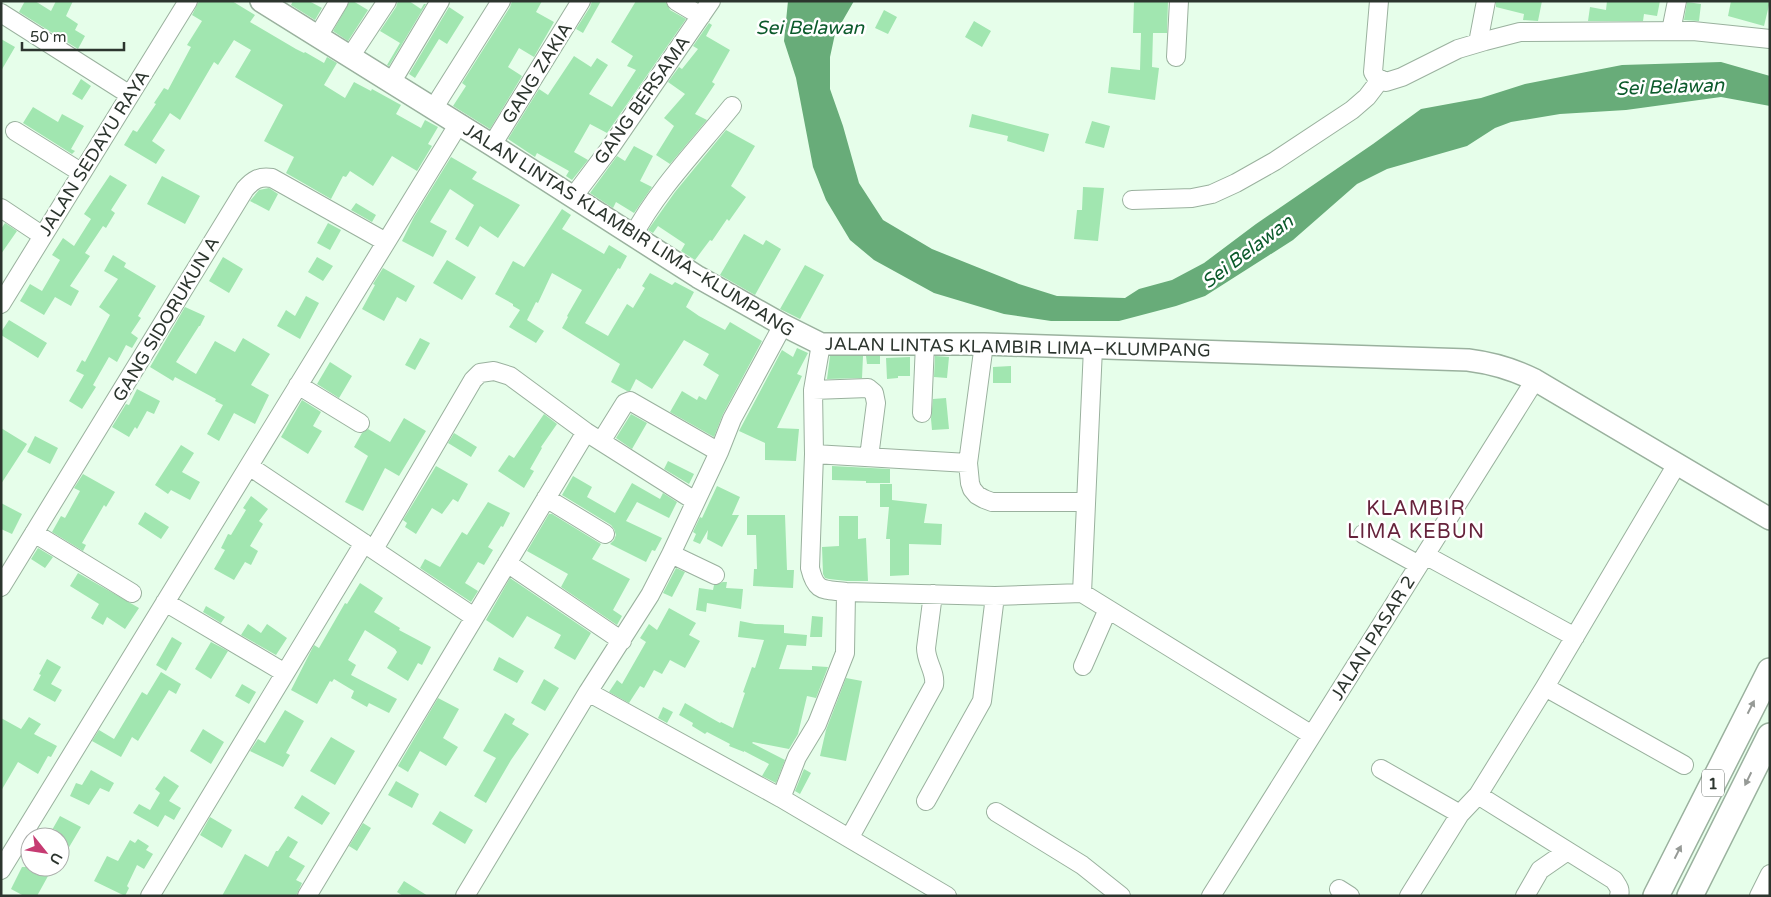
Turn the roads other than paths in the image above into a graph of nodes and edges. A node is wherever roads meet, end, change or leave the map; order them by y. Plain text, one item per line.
1 (188, 1) edge
2 (261, 1) edge
3 (340, 1) edge
4 (387, 1) edge
5 (440, 1) edge
6 (502, 1) edge
7 (581, 1) edge
8 (676, 1) edge
9 (711, 1) edge
10 (1180, 1) edge
11 (1379, 1) edge
12 (1486, 1) edge
13 (1677, 1) edge
14 (282, 7) edge
15 (1, 13) edge
16 (701, 16) junction
17 (1671, 31) junction
18 (318, 36) junction
19 (1770, 39) edge
20 (1478, 43) junction
21 (350, 57) junction
22 (1176, 57) dead end
23 (1380, 80) junction
24 (391, 83) junction
25 (130, 94) junction
26 (732, 106) dead end
27 (433, 109) junction
28 (458, 124) junction
29 (15, 131) dead end
30 (492, 145) junction
31 (82, 173) junction
32 (573, 197) junction
33 (1132, 200) dead end
34 (1, 208) edge
35 (43, 236) junction
36 (634, 236) junction
37 (386, 242) junction
38 (1, 304) edge
39 (782, 325) junction
40 (821, 344) junction
41 (925, 344) junction
42 (984, 344) junction
43 (1093, 348) junction
44 (1535, 380) junction
45 (298, 385) junction
46 (813, 390) junction
47 (922, 413) dead end
48 (360, 423) dead end
49 (586, 432) junction
50 (602, 440) junction
51 (719, 452) junction
52 (814, 454) junction
53 (869, 458) junction
54 (968, 463) junction
55 (1677, 464) junction
56 (249, 466) junction
57 (546, 498) junction
58 (695, 501) junction
59 (1086, 502) junction
60 (1770, 519) edge
61 (34, 534) junction
62 (605, 534) dead end
63 (1362, 534) dead end
64 (369, 546) junction
65 (672, 554) junction
66 (1422, 560) junction
67 (507, 563) junction
68 (715, 575) dead end
69 (1, 587) edge
70 (846, 592) junction
71 (132, 593) dead end
72 (1082, 593) junction
73 (934, 594) junction
74 (995, 596) junction
75 (165, 602) junction
76 (1108, 609) junction
77 (474, 617) junction
78 (1575, 637) junction
79 (622, 641) junction
80 (1083, 666) dead end
81 (1770, 671) edge
82 (286, 673) junction
83 (1546, 686) junction
84 (588, 692) junction
85 (1312, 735) junction
86 (1770, 736) edge
87 (1684, 765) dead end
88 (1381, 769) dead end
89 (1478, 795) junction
90 (781, 798) junction
91 (926, 801) dead end
92 (996, 812) dead end
93 (1460, 814) junction
94 (850, 838) junction
95 (1566, 852) junction
96 (1, 870) edge
97 (1770, 874) edge
98 (150, 896) edge
99 (307, 896) edge
100 (465, 896) edge
101 (947, 896) edge
102 (1120, 896) edge
103 (1211, 896) edge
104 (1409, 896) edge
105 (1525, 896) edge
106 (1619, 896) edge
107 (1656, 896) edge
108 (1690, 896) edge
109 (1759, 896) edge

1 - 25 street, JALAN SEDAYU RAYA
2 - 14 main road, JALAN LINTAS KLAMBIR LIMA–KLUMPANG
3 - 18 street
4 - 21 street
5 - 24 street
6 - 27 street
7 - 30 street, GANG ZAKIA
8 - 16 street
9 - 16 street, GANG BERSAMA
10 - 22 street
11 - 23 street
12 - 20 street
13 - 17 street
14 - 18 main road, JALAN LINTAS KLAMBIR LIMA–KLUMPANG
15 - 25 street
16 - 32 street, GANG BERSAMA
17 - 19 street
17 - 20 street
18 - 21 main road, JALAN LINTAS KLAMBIR LIMA–KLUMPANG
20 - 23 street
21 - 24 main road, JALAN LINTAS KLAMBIR LIMA–KLUMPANG
23 - 33 street
24 - 27 main road, JALAN LINTAS KLAMBIR LIMA–KLUMPANG
25 - 31 street, JALAN SEDAYU RAYA
26 - 36 street
27 - 28 main road, JALAN LINTAS KLAMBIR LIMA–KLUMPANG
28 - 30 main road, JALAN LINTAS KLAMBIR LIMA–KLUMPANG
28 - 37 street
29 - 31 street
30 - 32 main road, JALAN LINTAS KLAMBIR LIMA–KLUMPANG
31 - 35 street, JALAN SEDAYU RAYA
32 - 36 main road, JALAN LINTAS KLAMBIR LIMA–KLUMPANG
34 - 35 street
35 - 38 street, JALAN SEDAYU RAYA
36 - 39 main road, JALAN LINTAS KLAMBIR LIMA–KLUMPANG
37 - 45 street
37 - 61 street, GANG SIDORUKUN A
39 - 40 main road, JALAN LINTAS KLAMBIR LIMA–KLUMPANG
39 - 51 street
40 - 41 main road, JALAN LINTAS KLAMBIR LIMA–KLUMPANG
40 - 46 street
41 - 42 main road, JALAN LINTAS KLAMBIR LIMA–KLUMPANG
41 - 47 street
42 - 43 main road, JALAN LINTAS KLAMBIR LIMA–KLUMPANG
42 - 54 street
43 - 44 main road, JALAN LINTAS KLAMBIR LIMA–KLUMPANG
43 - 59 street
44 - 55 main road, JALAN LINTAS KLAMBIR LIMA–KLUMPANG
44 - 66 street, JALAN PASAR 2
45 - 48 street
45 - 56 street
46 - 52 street
46 - 53 street
49 - 50 street
49 - 57 street
49 - 64 street
50 - 51 street
50 - 58 street
51 - 58 street
52 - 53 street
52 - 70 street
53 - 54 street
54 - 59 street
55 - 60 main road, JALAN LINTAS KLAMBIR LIMA–KLUMPANG
55 - 78 street
56 - 64 street
56 - 75 street
57 - 62 street
57 - 67 street
58 - 65 street
59 - 72 street
61 - 69 street, GANG SIDORUKUN A
61 - 71 street
63 - 66 street
64 - 77 street
64 - 82 street
65 - 68 street
65 - 79 street
66 - 78 street
66 - 85 street, JALAN PASAR 2
67 - 77 street
67 - 79 street
70 - 73 street
70 - 90 street
72 - 74 street
72 - 76 street
73 - 74 street
73 - 94 street
74 - 91 street
75 - 82 street
75 - 96 street
76 - 80 street
76 - 85 street
77 - 99 street
78 - 83 street
79 - 84 street
107 -> 81 highway, 1
82 - 98 street
83 - 87 street
83 - 89 street
84 - 90 street
84 - 100 street
85 - 103 street, JALAN PASAR 2
86 -> 108 highway, 1
88 - 93 street
89 - 93 street
89 - 95 street
90 - 94 street
92 - 102 street
93 - 104 street
94 - 101 street
95 - 105 street
95 - 106 street
97 - 109 street

